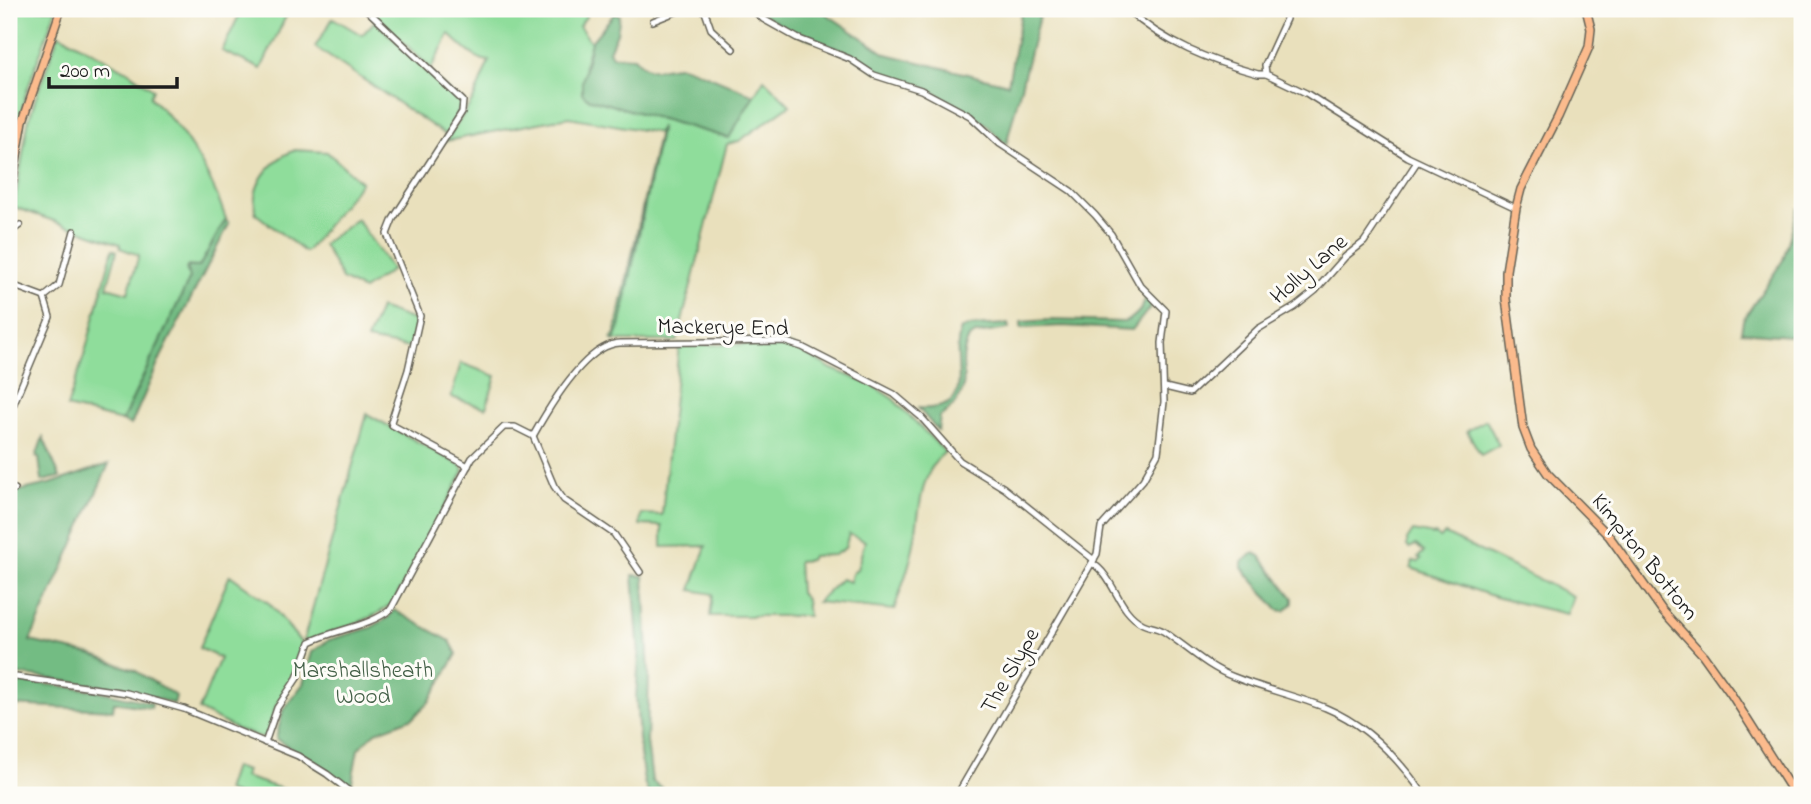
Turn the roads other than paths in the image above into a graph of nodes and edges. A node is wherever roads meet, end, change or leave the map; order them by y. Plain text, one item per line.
1 (61, 9) edge
2 (366, 9) edge
3 (683, 9) edge
4 (704, 9) edge
5 (752, 9) edge
6 (1127, 9) edge
7 (1286, 9) edge
8 (1586, 9) edge
9 (653, 21) dead end
10 (733, 49) dead end
11 (1266, 74) junction
12 (1417, 162) junction
13 (9, 202) edge
14 (1516, 208) junction
15 (20, 225) dead end
16 (74, 231) dead end
17 (9, 233) edge
18 (9, 284) edge
19 (44, 297) junction
20 (1165, 387) junction
21 (9, 415) edge
22 (533, 436) junction
23 (468, 466) junction
24 (1098, 552) junction
25 (1093, 561) junction
26 (1100, 567) junction
27 (640, 572) dead end
28 (9, 676) edge
29 (265, 743) junction
30 (354, 795) edge
31 (957, 795) edge
32 (1424, 795) edge
33 (1795, 795) edge

1 - 13 main road
2 - 23 street
3 - 9 street
4 - 10 street
5 - 20 street
6 - 11 street
7 - 11 street
8 - 14 main road, Kimpton Bottom
11 - 12 street
12 - 14 street
12 - 20 street, Holly Lane
14 - 33 main road, Kimpton Bottom
15 - 17 street
16 - 19 street
18 - 19 street
19 - 21 street
20 - 24 street
22 - 23 street
22 - 25 street, Mackerye End
22 - 27 street
23 - 29 street
24 - 25 street, The Slype
24 - 26 street
25 - 26 street, Mackerye End
25 - 31 street, The Slype
26 - 32 street
28 - 29 street
29 - 30 street

